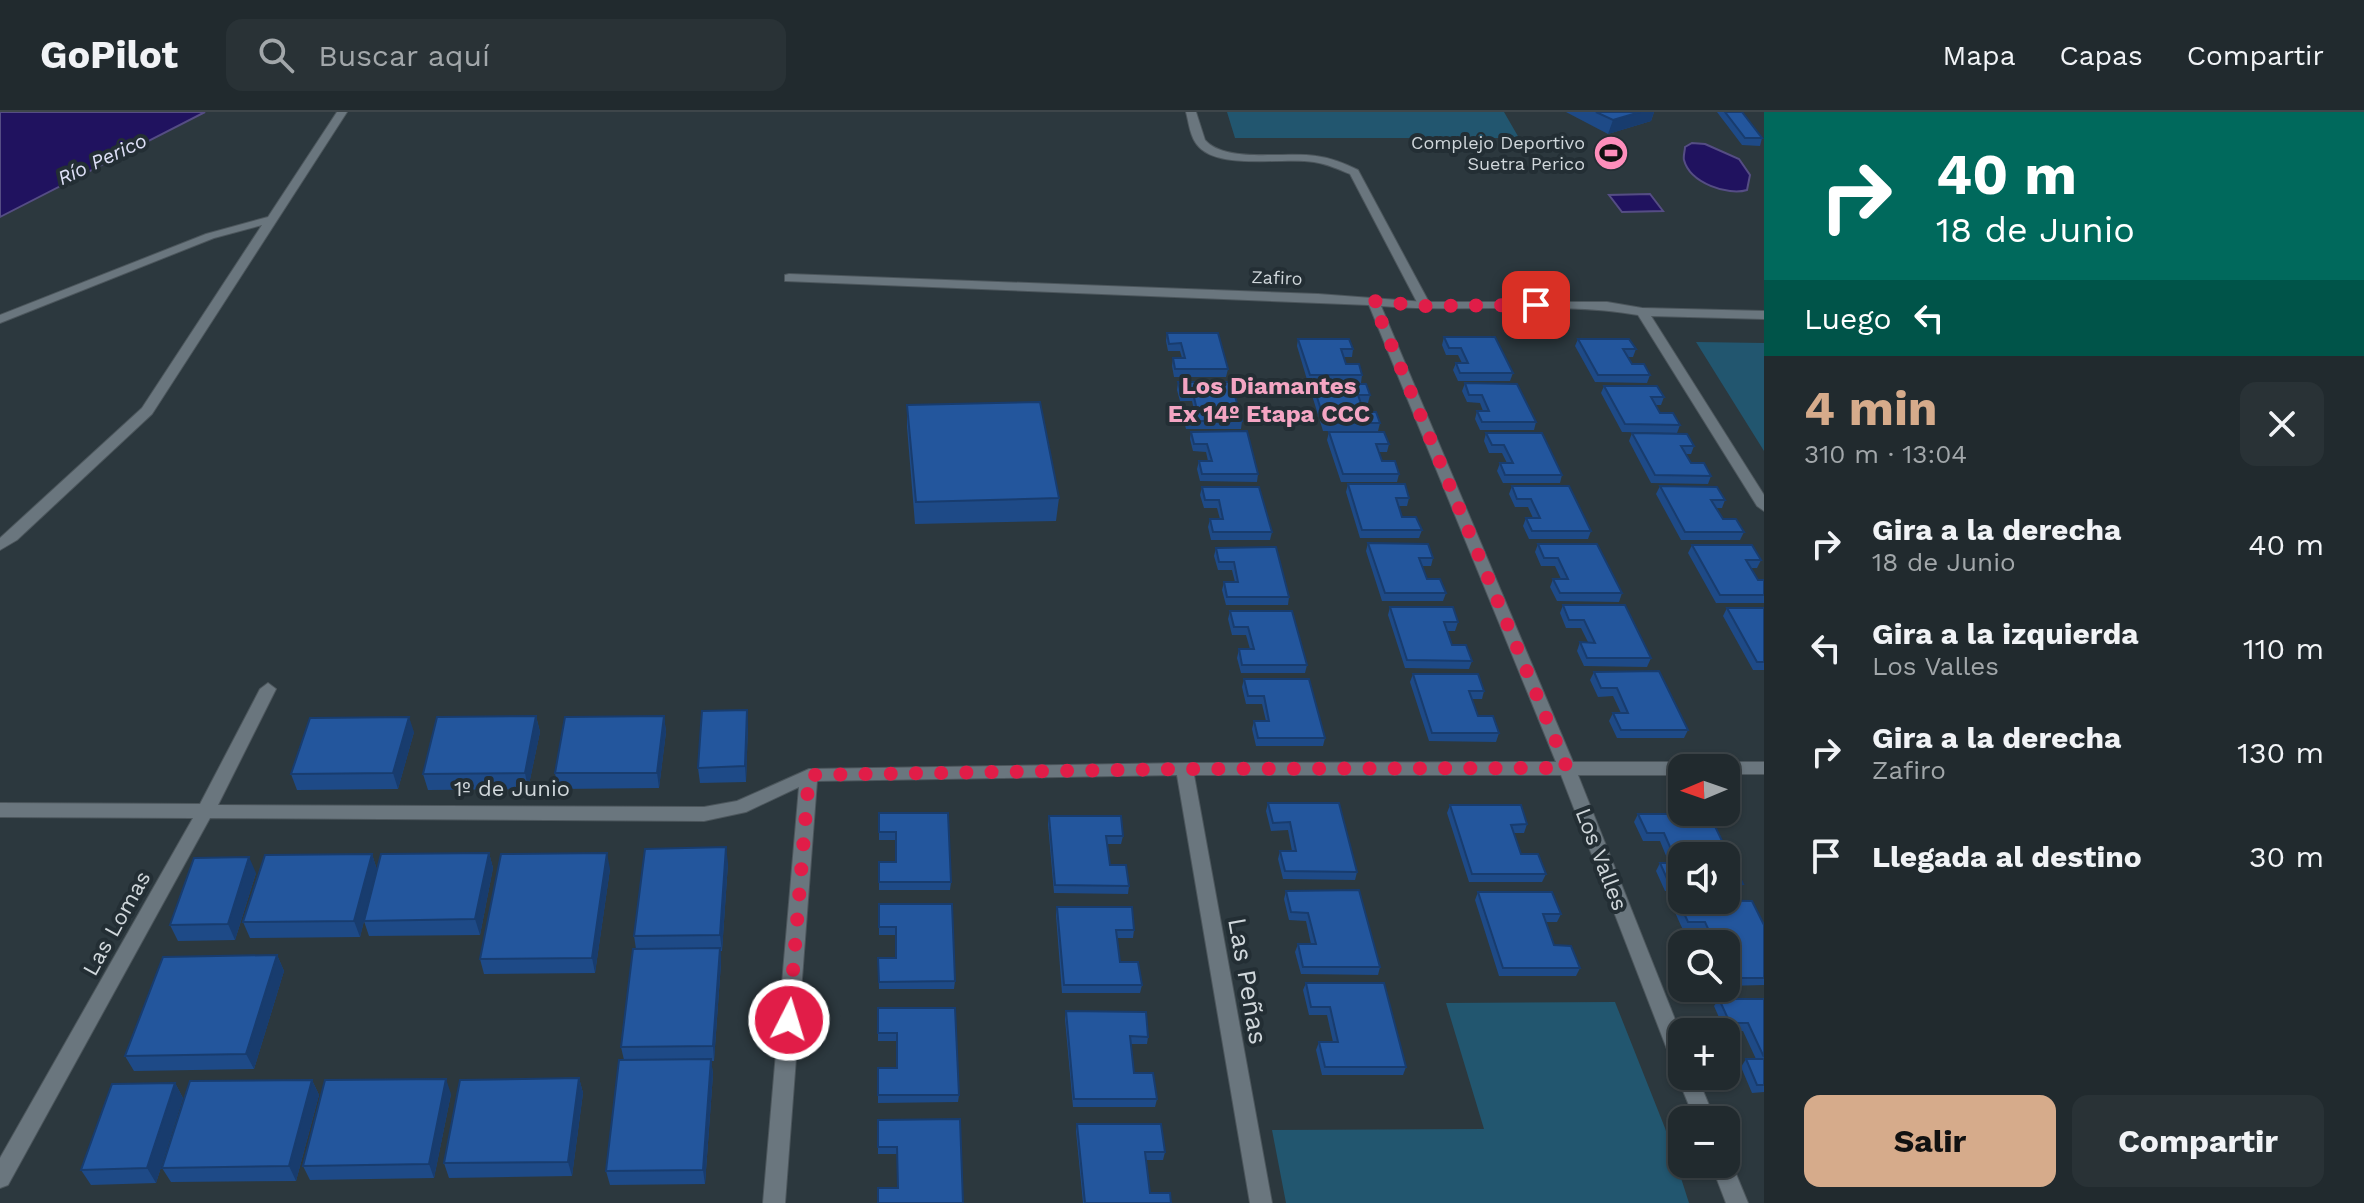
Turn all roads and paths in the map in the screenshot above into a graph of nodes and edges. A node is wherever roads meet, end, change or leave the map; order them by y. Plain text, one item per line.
1 (342, 112) edge
2 (1191, 112) edge
3 (273, 219) junction
4 (789, 278) dead end
5 (1373, 301) junction
6 (1425, 306) junction
7 (1642, 312) junction
8 (1764, 315) edge
9 (0, 319) edge
10 (1764, 506) edge
11 (0, 545) edge
12 (268, 689) dead end
13 (1567, 768) junction
14 (1764, 768) edge
15 (1184, 769) junction
16 (809, 775) junction
17 (0, 810) edge
18 (206, 810) junction
19 (1668, 1026) edge
20 (0, 1178) edge
21 (1727, 1178) edge
22 (774, 1203) edge
23 (1261, 1203) edge
24 (1737, 1203) edge

1 - 3 street
2 - 6 street
3 - 9 street
3 - 11 street
4 - 5 street, Zafiro
5 - 6 street, Zafiro
5 - 13 street, Los Valles
6 - 7 street, Zafiro
7 - 8 street, Zafiro
7 - 10 street
12 - 18 street, Las Lomas
13 - 14 street
13 - 15 street
13 - 19 street, Los Valles
15 - 16 street
15 - 23 street, Las Peñas
16 - 18 street, 1º de Junio
16 - 22 street
17 - 18 street, 1º de Junio
18 - 20 street, Las Lomas
21 - 24 street

